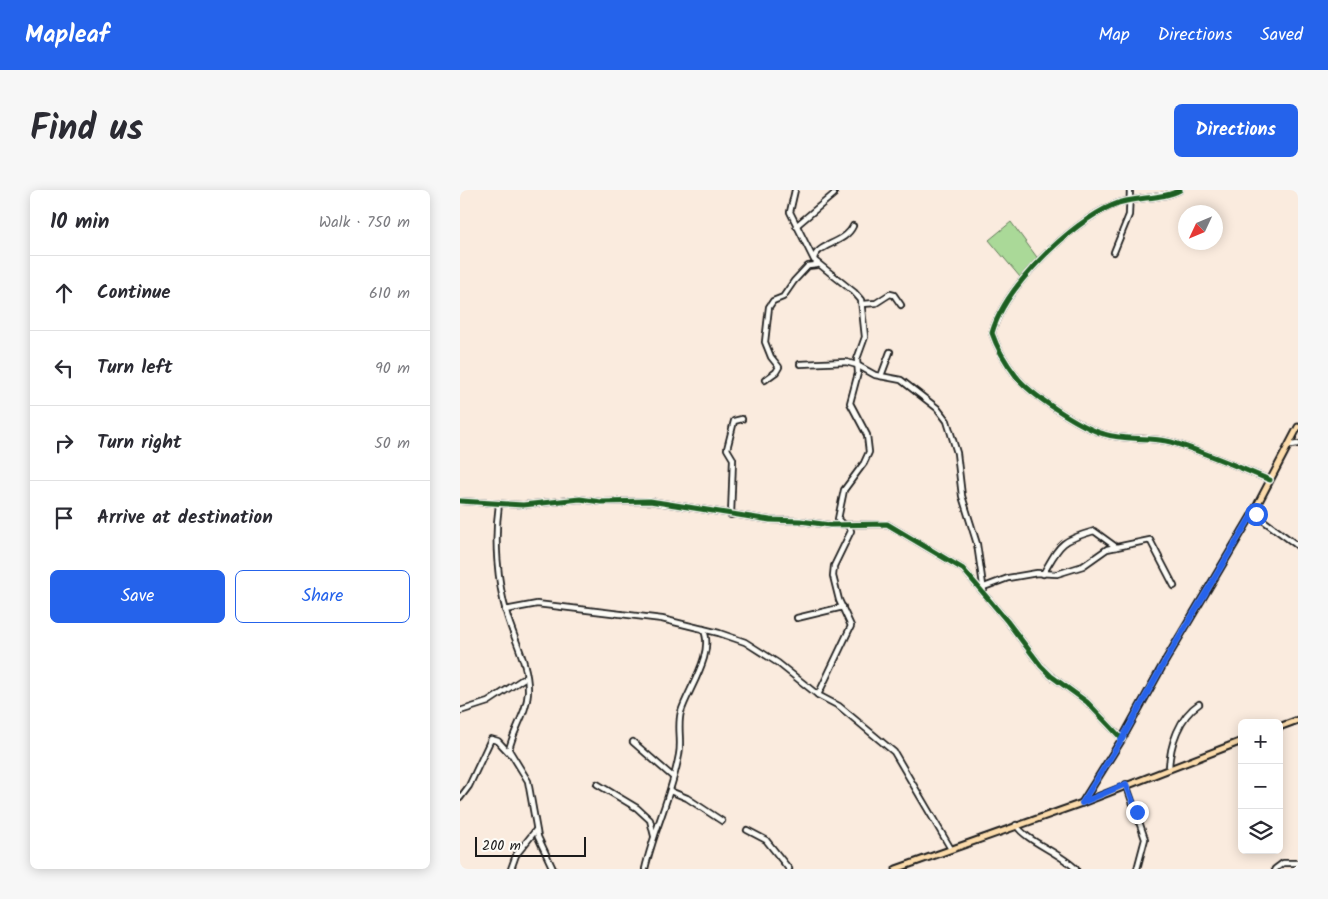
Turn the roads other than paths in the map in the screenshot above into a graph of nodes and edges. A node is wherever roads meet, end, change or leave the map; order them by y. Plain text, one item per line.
1 (795, 190) edge
2 (1130, 190) edge
3 (1180, 190) edge
4 (834, 194) dead end
5 (1131, 199) junction
6 (796, 226) junction
7 (852, 226) dead end
8 (1114, 252) dead end
9 (814, 260) junction
10 (819, 265) junction
11 (862, 304) junction
12 (900, 305) dead end
13 (890, 352) dead end
14 (800, 364) dead end
15 (857, 365) junction
16 (882, 376) junction
17 (765, 380) dead end
18 (742, 420) dead end
19 (1298, 427) edge
20 (1298, 444) edge
21 (1290, 445) junction
22 (1270, 480) junction
23 (460, 501) edge
24 (499, 504) junction
25 (1253, 513) junction
26 (731, 516) junction
27 (846, 524) junction
28 (1116, 546) junction
29 (1298, 546) edge
30 (1043, 574) junction
31 (1174, 586) dead end
32 (984, 587) junction
33 (984, 594) junction
34 (843, 607) junction
35 (505, 610) junction
36 (797, 618) dead end
37 (703, 629) junction
38 (526, 677) junction
39 (818, 695) junction
40 (1199, 704) dead end
41 (460, 711) edge
42 (1298, 720) edge
43 (1283, 726) edge
44 (1122, 739) junction
45 (633, 742) dead end
46 (1238, 742) edge
47 (510, 754) junction
48 (1169, 768) junction
49 (673, 777) junction
50 (598, 784) dead end
51 (1126, 784) junction
52 (670, 791) junction
53 (460, 798) edge
54 (1082, 803) junction
55 (722, 821) dead end
56 (1016, 825) junction
57 (536, 830) junction
58 (747, 830) dead end
59 (654, 837) junction
60 (950, 849) junction
61 (1298, 863) edge
62 (511, 869) edge
63 (553, 869) edge
64 (645, 869) edge
65 (789, 869) edge
66 (896, 869) edge
67 (1076, 869) edge
68 (1137, 869) edge
69 (1275, 869) edge

1 - 6 street
2 - 5 street
3 - 5 street
4 - 6 street
5 - 8 street
5 - 22 street
6 - 9 street
7 - 9 street
9 - 10 street
10 - 11 street
10 - 17 street
11 - 12 street
11 - 15 street
13 - 16 street
14 - 15 street
15 - 16 street
15 - 27 street
16 - 32 street
18 - 26 street
19 - 21 main road
20 - 21 street
21 - 22 main road
22 - 25 main road
23 - 24 street
24 - 26 street
24 - 35 street
25 - 29 street
25 - 44 main road
26 - 27 street
27 - 33 street
27 - 34 street
28 - 30 street
28 - 30 street
28 - 31 street
30 - 32 street
32 - 33 street
33 - 44 street
34 - 36 street
34 - 39 street
35 - 37 street
35 - 38 street
37 - 39 street
37 - 49 street
38 - 41 street
38 - 47 street
39 - 60 street
40 - 48 street
42 - 43 main road
44 - 54 main road
45 - 49 street
46 - 48 main road
47 - 53 street
47 - 57 street
48 - 51 main road
49 - 52 street
50 - 59 street
51 - 54 main road
51 - 68 street
52 - 55 street
52 - 59 street
54 - 56 main road
56 - 60 main road
56 - 67 street
57 - 62 street
57 - 63 street
58 - 65 street
59 - 64 street
60 - 66 main road
61 - 69 street

